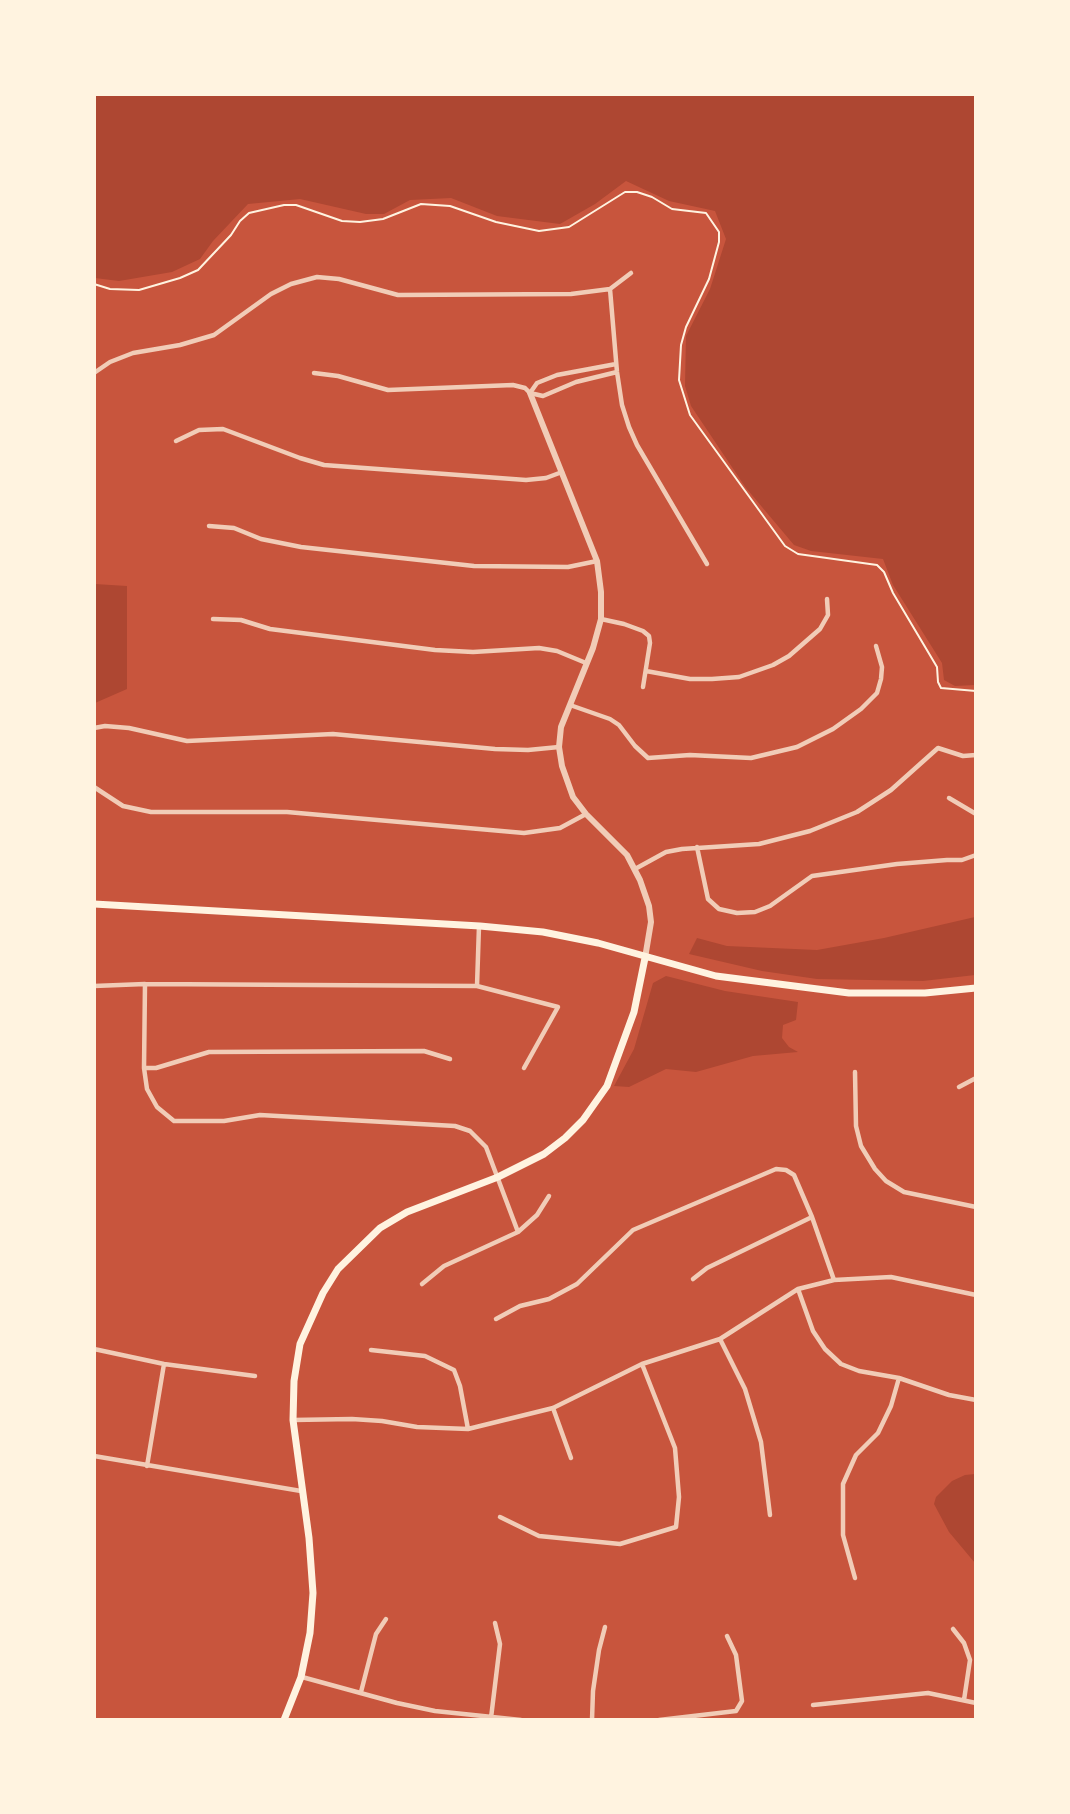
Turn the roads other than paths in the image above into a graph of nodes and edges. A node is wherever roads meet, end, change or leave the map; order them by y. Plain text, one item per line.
1 (631, 273) dead end
2 (610, 289) junction
3 (616, 364) junction
4 (617, 372) junction
5 (94, 373) edge
6 (314, 373) dead end
7 (530, 393) junction
8 (176, 441) dead end
9 (562, 472) junction
10 (209, 526) dead end
11 (597, 561) junction
12 (707, 564) dead end
13 (827, 599) dead end
14 (213, 618) dead end
15 (601, 619) junction
16 (876, 646) dead end
17 (586, 663) junction
18 (646, 671) junction
19 (643, 687) dead end
20 (570, 705) junction
21 (94, 728) edge
22 (559, 747) junction
23 (975, 755) edge
24 (94, 787) edge
25 (949, 798) dead end
26 (586, 814) junction
27 (975, 814) edge
28 (697, 847) junction
29 (975, 855) edge
30 (635, 869) junction
31 (94, 904) edge
32 (480, 926) junction
33 (645, 958) junction
34 (145, 984) junction
35 (94, 986) edge
36 (477, 986) junction
37 (975, 988) edge
38 (450, 1059) dead end
39 (144, 1068) junction
40 (524, 1068) dead end
41 (855, 1072) dead end
42 (975, 1078) edge
43 (959, 1087) dead end
44 (498, 1177) junction
45 (549, 1196) dead end
46 (975, 1207) edge
47 (812, 1217) junction
48 (518, 1232) junction
49 (692, 1279) dead end
50 (834, 1280) junction
51 (422, 1284) dead end
52 (798, 1289) junction
53 (975, 1295) edge
54 (496, 1319) dead end
55 (720, 1339) junction
56 (94, 1349) edge
57 (372, 1350) dead end
58 (164, 1364) junction
59 (642, 1364) junction
60 (255, 1376) dead end
61 (899, 1378) junction
62 (975, 1400) edge
63 (553, 1408) junction
64 (293, 1420) junction
65 (468, 1429) junction
66 (94, 1456) edge
67 (571, 1458) dead end
68 (147, 1466) junction
69 (301, 1490) junction
70 (769, 1515) dead end
71 (500, 1517) dead end
72 (855, 1578) dead end
73 (386, 1619) dead end
74 (495, 1623) dead end
75 (605, 1627) dead end
76 (953, 1629) dead end
77 (727, 1636) dead end
78 (301, 1676) junction
79 (361, 1692) junction
80 (964, 1700) junction
81 (975, 1703) edge
82 (813, 1704) dead end
83 (491, 1717) junction
84 (284, 1720) edge
85 (521, 1720) edge
86 (592, 1720) edge
87 (659, 1720) edge

1 - 2 street
2 - 3 street
2 - 5 street
3 - 4 street
3 - 7 street
4 - 7 street
4 - 12 street
6 - 7 street
7 - 9 street
8 - 9 street
9 - 11 street
10 - 11 street
11 - 15 street
13 - 18 street
14 - 17 street
15 - 17 street
15 - 18 street
16 - 20 street
17 - 20 street
18 - 19 street
20 - 22 street
21 - 22 street
22 - 26 street
23 - 28 street
24 - 26 street
25 - 27 street
26 - 30 street
28 - 29 street
28 - 30 street
30 - 33 street
31 - 32 main road
32 - 33 main road
32 - 36 street
33 - 37 main road
33 - 44 main road
34 - 35 street
34 - 36 street
34 - 39 street
36 - 40 street
38 - 39 street
39 - 44 street
41 - 46 street
42 - 43 street
44 - 48 street
44 - 64 main road
45 - 48 street
47 - 49 street
47 - 50 street
47 - 54 street
48 - 51 street
50 - 52 street
50 - 53 street
52 - 55 street
52 - 61 street
55 - 59 street
55 - 70 street
56 - 58 street
57 - 65 street
58 - 60 street
58 - 68 street
59 - 63 street
59 - 71 street
61 - 62 street
61 - 72 street
63 - 65 street
63 - 67 street
64 - 65 street
64 - 69 main road
66 - 68 street
68 - 69 street
69 - 78 main road
73 - 79 street
74 - 83 street
75 - 86 street
76 - 80 street
77 - 87 street
78 - 79 street
78 - 84 main road
79 - 83 street
80 - 81 street
80 - 82 street
83 - 85 street

